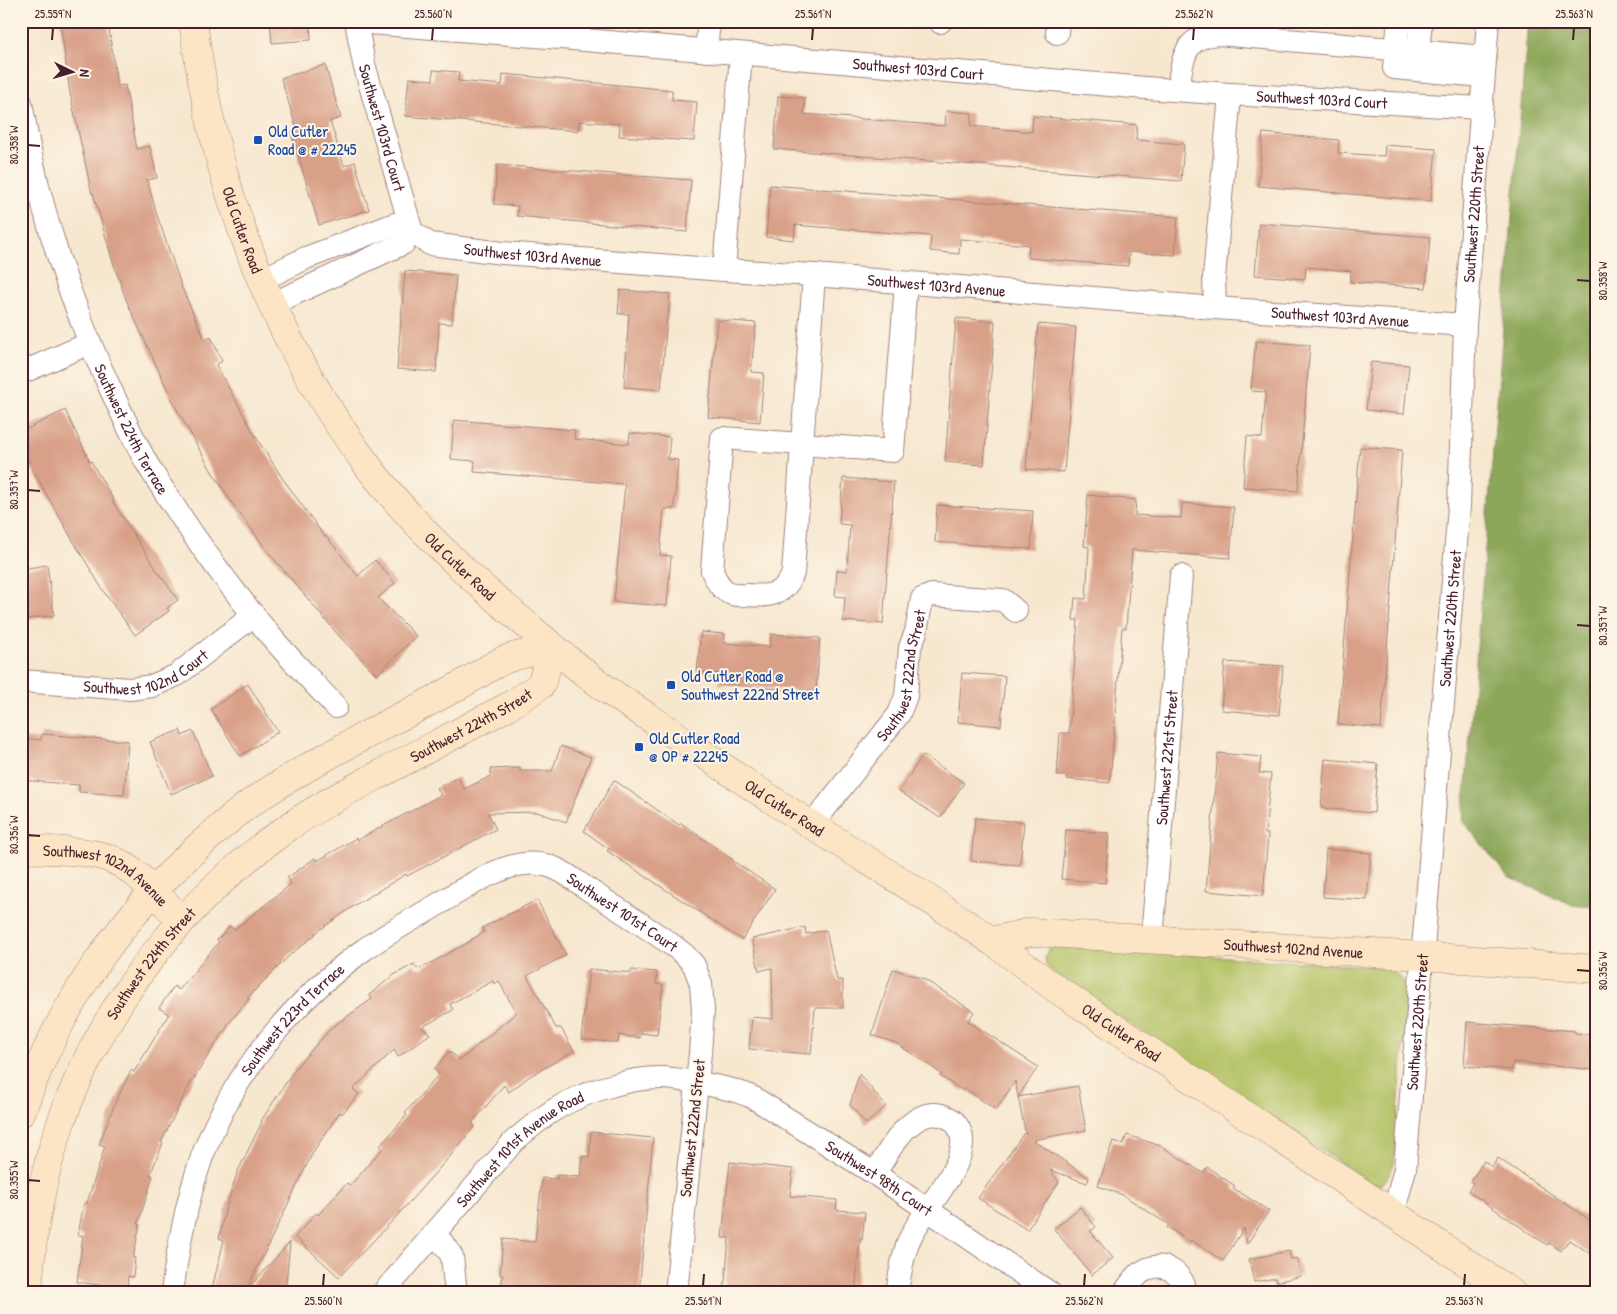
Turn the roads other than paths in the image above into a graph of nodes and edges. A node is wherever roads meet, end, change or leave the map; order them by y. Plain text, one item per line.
1 (193, 21) edge
2 (709, 21) edge
3 (1399, 21) edge
4 (1421, 21) edge
5 (1488, 21) edge
6 (356, 22) edge
7 (561, 30) edge
8 (706, 51) junction
9 (1418, 51) junction
10 (741, 54) junction
11 (1395, 59) junction
12 (1484, 66) junction
13 (1180, 76) dead end
14 (1230, 94) junction
15 (21, 103) edge
16 (1481, 108) junction
17 (24, 133) edge
18 (412, 232) junction
19 (724, 270) junction
20 (814, 275) junction
21 (906, 283) junction
22 (267, 292) junction
23 (1215, 308) junction
24 (1465, 326) junction
25 (90, 343) junction
26 (21, 373) edge
27 (802, 445) junction
28 (1181, 576) dead end
29 (1016, 611) dead end
30 (254, 615) junction
31 (553, 647) junction
32 (21, 682) edge
33 (336, 707) dead end
34 (812, 825) junction
35 (21, 849) edge
36 (547, 865) joint
37 (152, 890) junction
38 (181, 920) junction
39 (1152, 939) junction
40 (991, 941) junction
41 (1422, 956) junction
42 (694, 965) joint
43 (1596, 969) edge
44 (697, 1082) junction
45 (21, 1113) edge
46 (875, 1174) junction
47 (927, 1209) junction
48 (1393, 1214) junction
49 (434, 1234) junction
50 (28, 1293) edge
51 (172, 1293) edge
52 (383, 1293) edge
53 (456, 1293) edge
54 (676, 1293) edge
55 (897, 1293) edge
56 (1050, 1293) edge
57 (1124, 1293) edge
58 (1186, 1293) edge
59 (1512, 1293) edge

1 - 22 street, Old Cutler Road
2 - 8 street
3 - 11 street
4 - 9 street
5 - 12 street, Southwest 220th Street
6 - 7 street, Southwest 103rd Court
6 - 18 street, Southwest 103rd Court
7 - 8 street, Southwest 103rd Court
8 - 10 street, Southwest 103rd Court
9 - 11 street
9 - 12 street
10 - 14 street, Southwest 103rd Court
10 - 19 street
11 - 12 street
11 - 13 street
12 - 16 street, Southwest 220th Street
14 - 16 street, Southwest 103rd Court
14 - 23 street
15 - 17 street, Southwest 224th Terrace
16 - 24 street, Southwest 220th Street
17 - 25 street, Southwest 224th Terrace
18 - 19 street, Southwest 103rd Avenue
18 - 22 street, Southwest 103rd Avenue
19 - 20 street, Southwest 103rd Avenue
20 - 21 street, Southwest 103rd Avenue
20 - 27 street
21 - 23 street, Southwest 103rd Avenue
21 - 27 street
22 - 31 street, Old Cutler Road
23 - 24 street, Southwest 103rd Avenue
24 - 41 street, Southwest 220th Street
25 - 26 street
25 - 30 street, Southwest 224th Terrace
27 - 27 street
28 - 39 street, Southwest 221st Street
29 - 34 street, Southwest 222nd Street
30 - 32 street, Southwest 102nd Court
30 - 33 street, Southwest 224th Terrace
31 - 34 street, Old Cutler Road
31 - 37 street
31 - 38 street, Southwest 224th Street
34 - 40 street, Old Cutler Road
35 - 37 street, Southwest 102nd Avenue
36 - 42 street, Southwest 101st Court
36 - 51 street, Southwest 223rd Terrace
37 - 38 street, Southwest 102nd Avenue
37 - 45 street
38 - 50 street, Southwest 224th Street
39 - 40 street, Southwest 102nd Avenue
39 - 41 street, Southwest 102nd Avenue
40 - 48 street, Old Cutler Road
41 - 43 street, Southwest 102nd Avenue
41 - 48 street, Southwest 220th Street
42 - 44 street, Southwest 222nd Street
44 - 46 street, Southwest 98th Court
44 - 49 street, Southwest 101st Avenue Road
44 - 54 street, Southwest 222nd Street
46 - 47 street, Southwest 98th Court
46 - 47 street
47 - 55 street
47 - 56 street, Southwest 98th Court
48 - 59 street, Old Cutler Road
49 - 52 street, Southwest 101st Avenue Road
49 - 53 street
57 - 58 street

